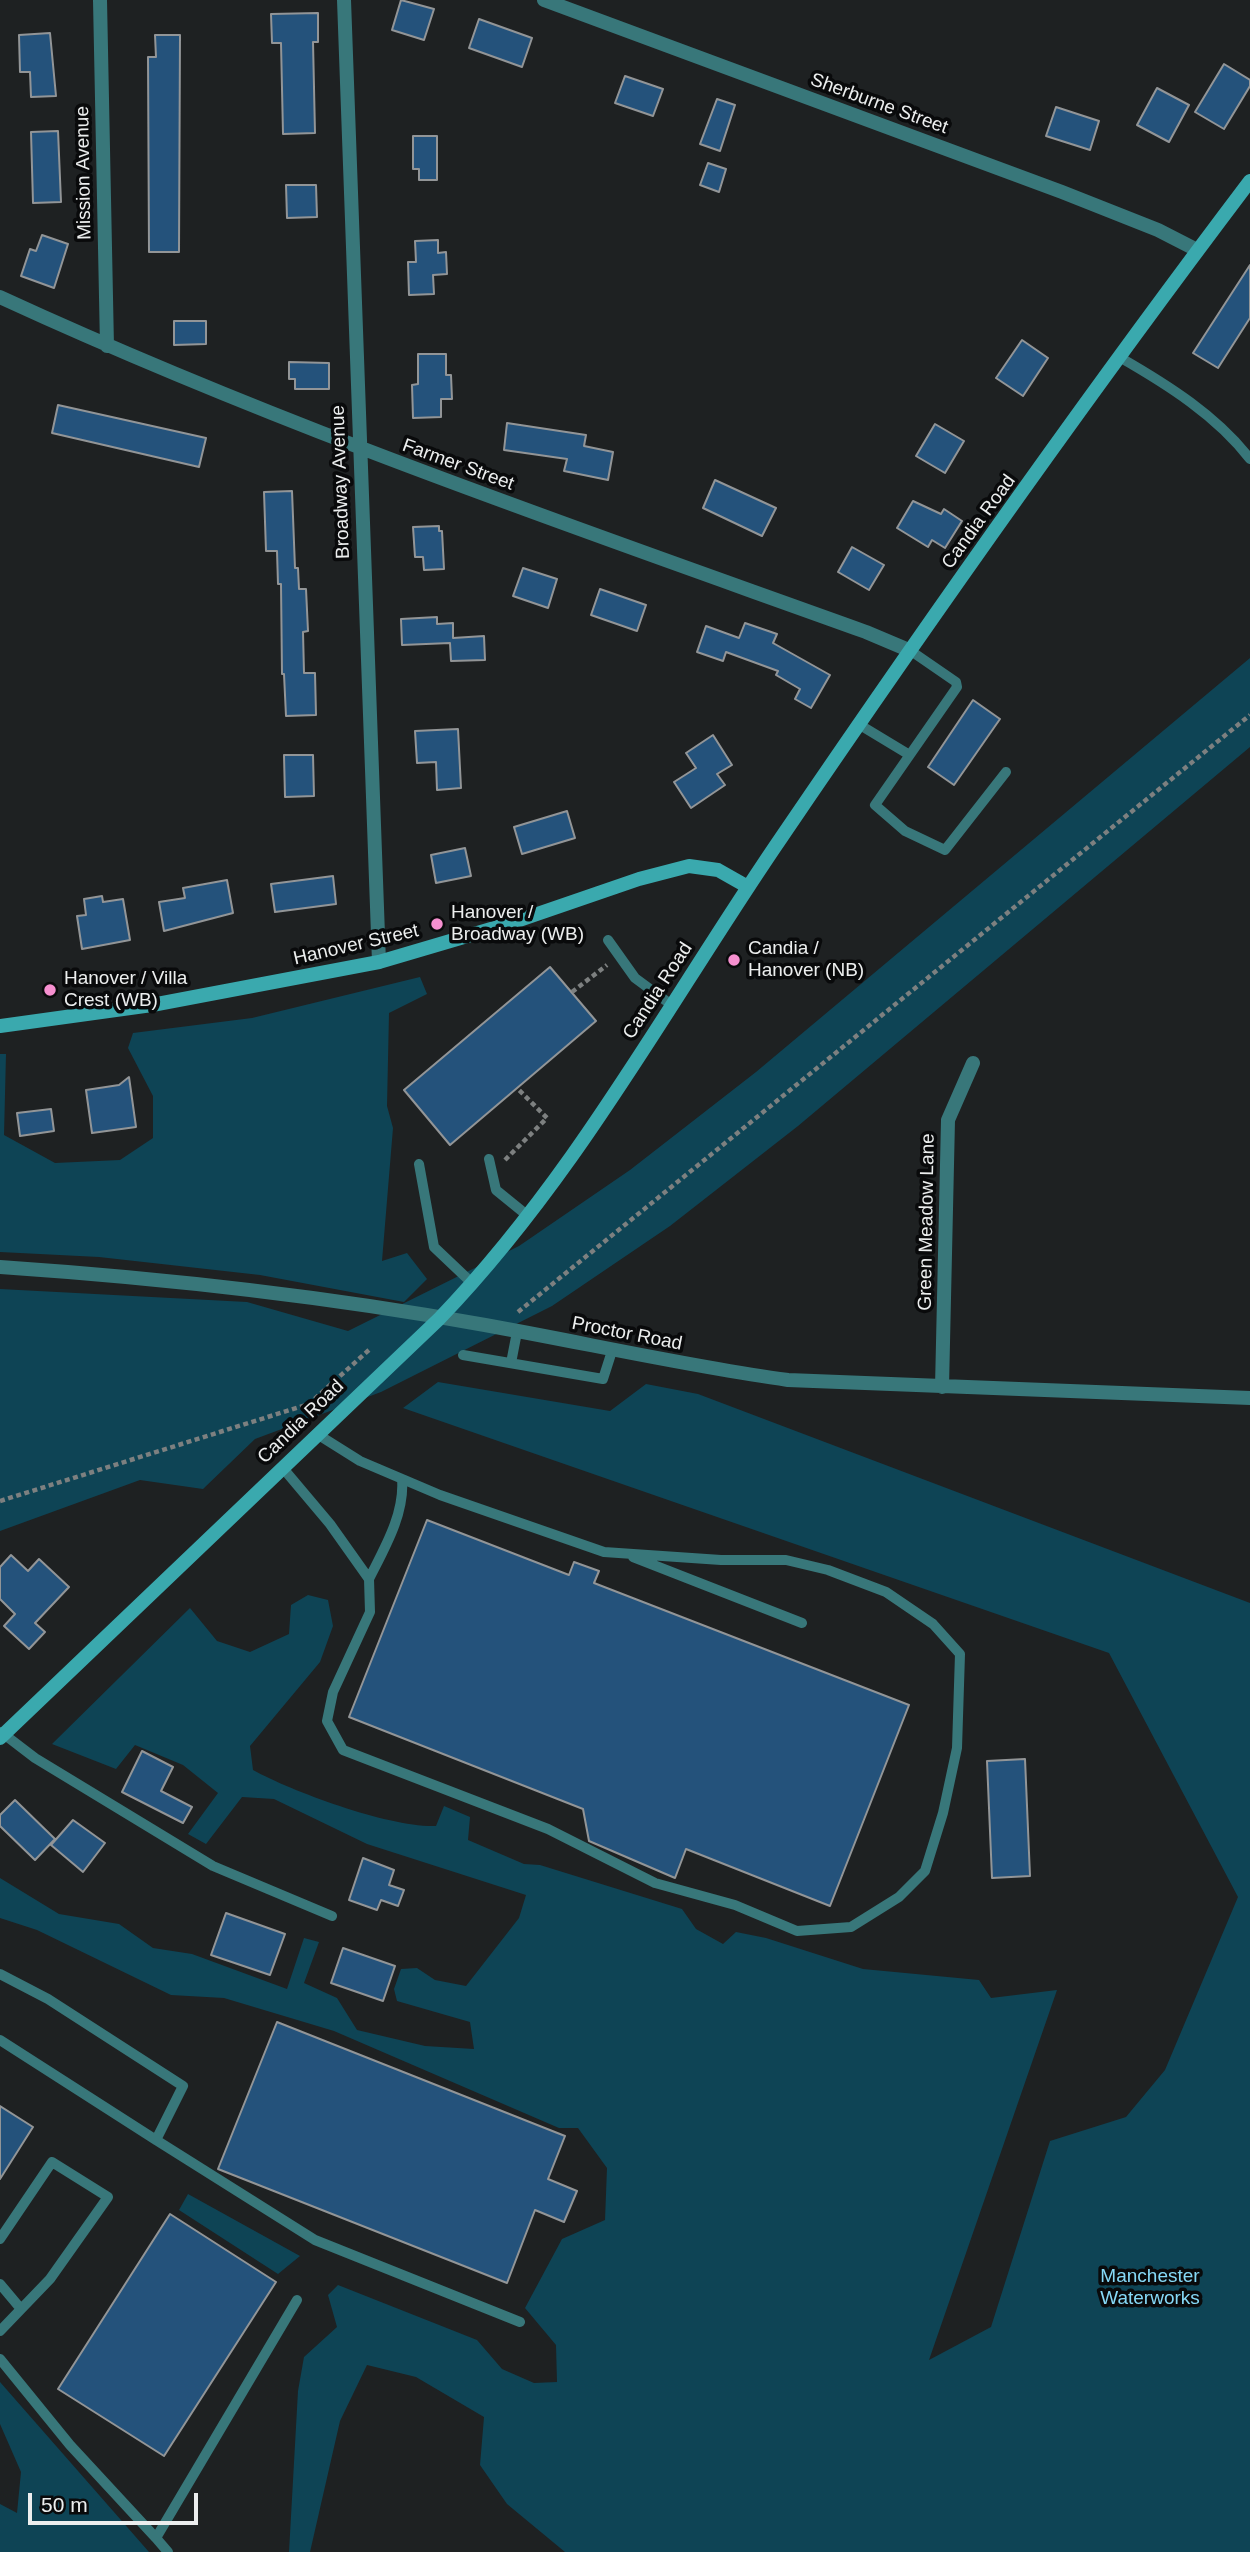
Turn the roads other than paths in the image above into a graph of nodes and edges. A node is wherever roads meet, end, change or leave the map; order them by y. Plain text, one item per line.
1 (100, 0) edge
2 (344, 0) edge
3 (544, 0) edge
4 (1250, 181) edge
5 (1198, 250) junction
6 (0, 297) edge
7 (107, 346) junction
8 (1121, 358) junction
9 (359, 449) junction
10 (1250, 459) edge
11 (911, 650) junction
12 (860, 725) junction
13 (908, 754) junction
14 (1006, 772) dead end
15 (748, 887) junction
16 (608, 940) dead end
17 (379, 962) junction
18 (673, 1006) junction
19 (0, 1027) edge
20 (974, 1063) dead end
21 (489, 1159) dead end
22 (419, 1164) dead end
23 (528, 1216) junction
24 (0, 1267) edge
25 (472, 1284) junction
26 (439, 1319) junction
27 (517, 1332) junction
28 (612, 1351) junction
29 (463, 1355) dead end
30 (510, 1363) junction
31 (942, 1387) junction
32 (1250, 1398) edge
33 (317, 1434) junction
34 (282, 1468) junction
35 (402, 1479) junction
36 (622, 1553) junction
37 (369, 1579) junction
38 (802, 1623) dead end
39 (1, 1734) edge
40 (332, 1916) dead end
41 (0, 1974) edge
42 (0, 2040) edge
43 (156, 2140) junction
44 (0, 2239) edge
45 (0, 2284) edge
46 (297, 2300) dead end
47 (21, 2309) junction
48 (520, 2322) dead end
49 (0, 2331) edge
50 (0, 2359) edge
51 (156, 2538) junction
52 (168, 2552) edge

1 - 7 street, Mission Avenue
2 - 9 street, Broadway Avenue
3 - 5 street, Sherburne Street
4 - 5 main road, Candia Road
5 - 8 main road, Candia Road
6 - 7 street, Farmer Street
7 - 9 street, Farmer Street
8 - 10 lane
8 - 11 main road, Candia Road
9 - 11 street, Farmer Street
9 - 17 street, Broadway Avenue
11 - 12 main road, Candia Road
11 - 13 lane
12 - 13 lane
12 - 15 main road, Candia Road
13 - 14 lane
15 - 17 main road, Hanover Street
15 - 18 main road, Candia Road
16 - 18 lane
17 - 19 main road, Hanover Street
18 - 23 main road, Candia Road
20 - 31 street, Green Meadow Lane
21 - 23 lane
22 - 25 lane
23 - 25 main road, Candia Road
24 - 26 street, Proctor Road
25 - 26 main road, Candia Road
26 - 27 street, Proctor Road
26 - 33 main road, Candia Road
27 - 28 street, Proctor Road
27 - 30 lane
28 - 30 lane
28 - 31 street, Proctor Road
29 - 30 lane
31 - 32 street, Proctor Road
33 - 34 main road, Candia Road
33 - 35 lane
34 - 37 lane
34 - 39 main road, Candia Road
35 - 36 lane
35 - 37 lane
36 - 37 lane
36 - 38 lane
39 - 40 lane
41 - 43 lane
42 - 43 lane
43 - 48 lane
44 - 47 lane
45 - 47 lane
46 - 51 lane
47 - 49 lane
50 - 51 lane
51 - 52 lane

